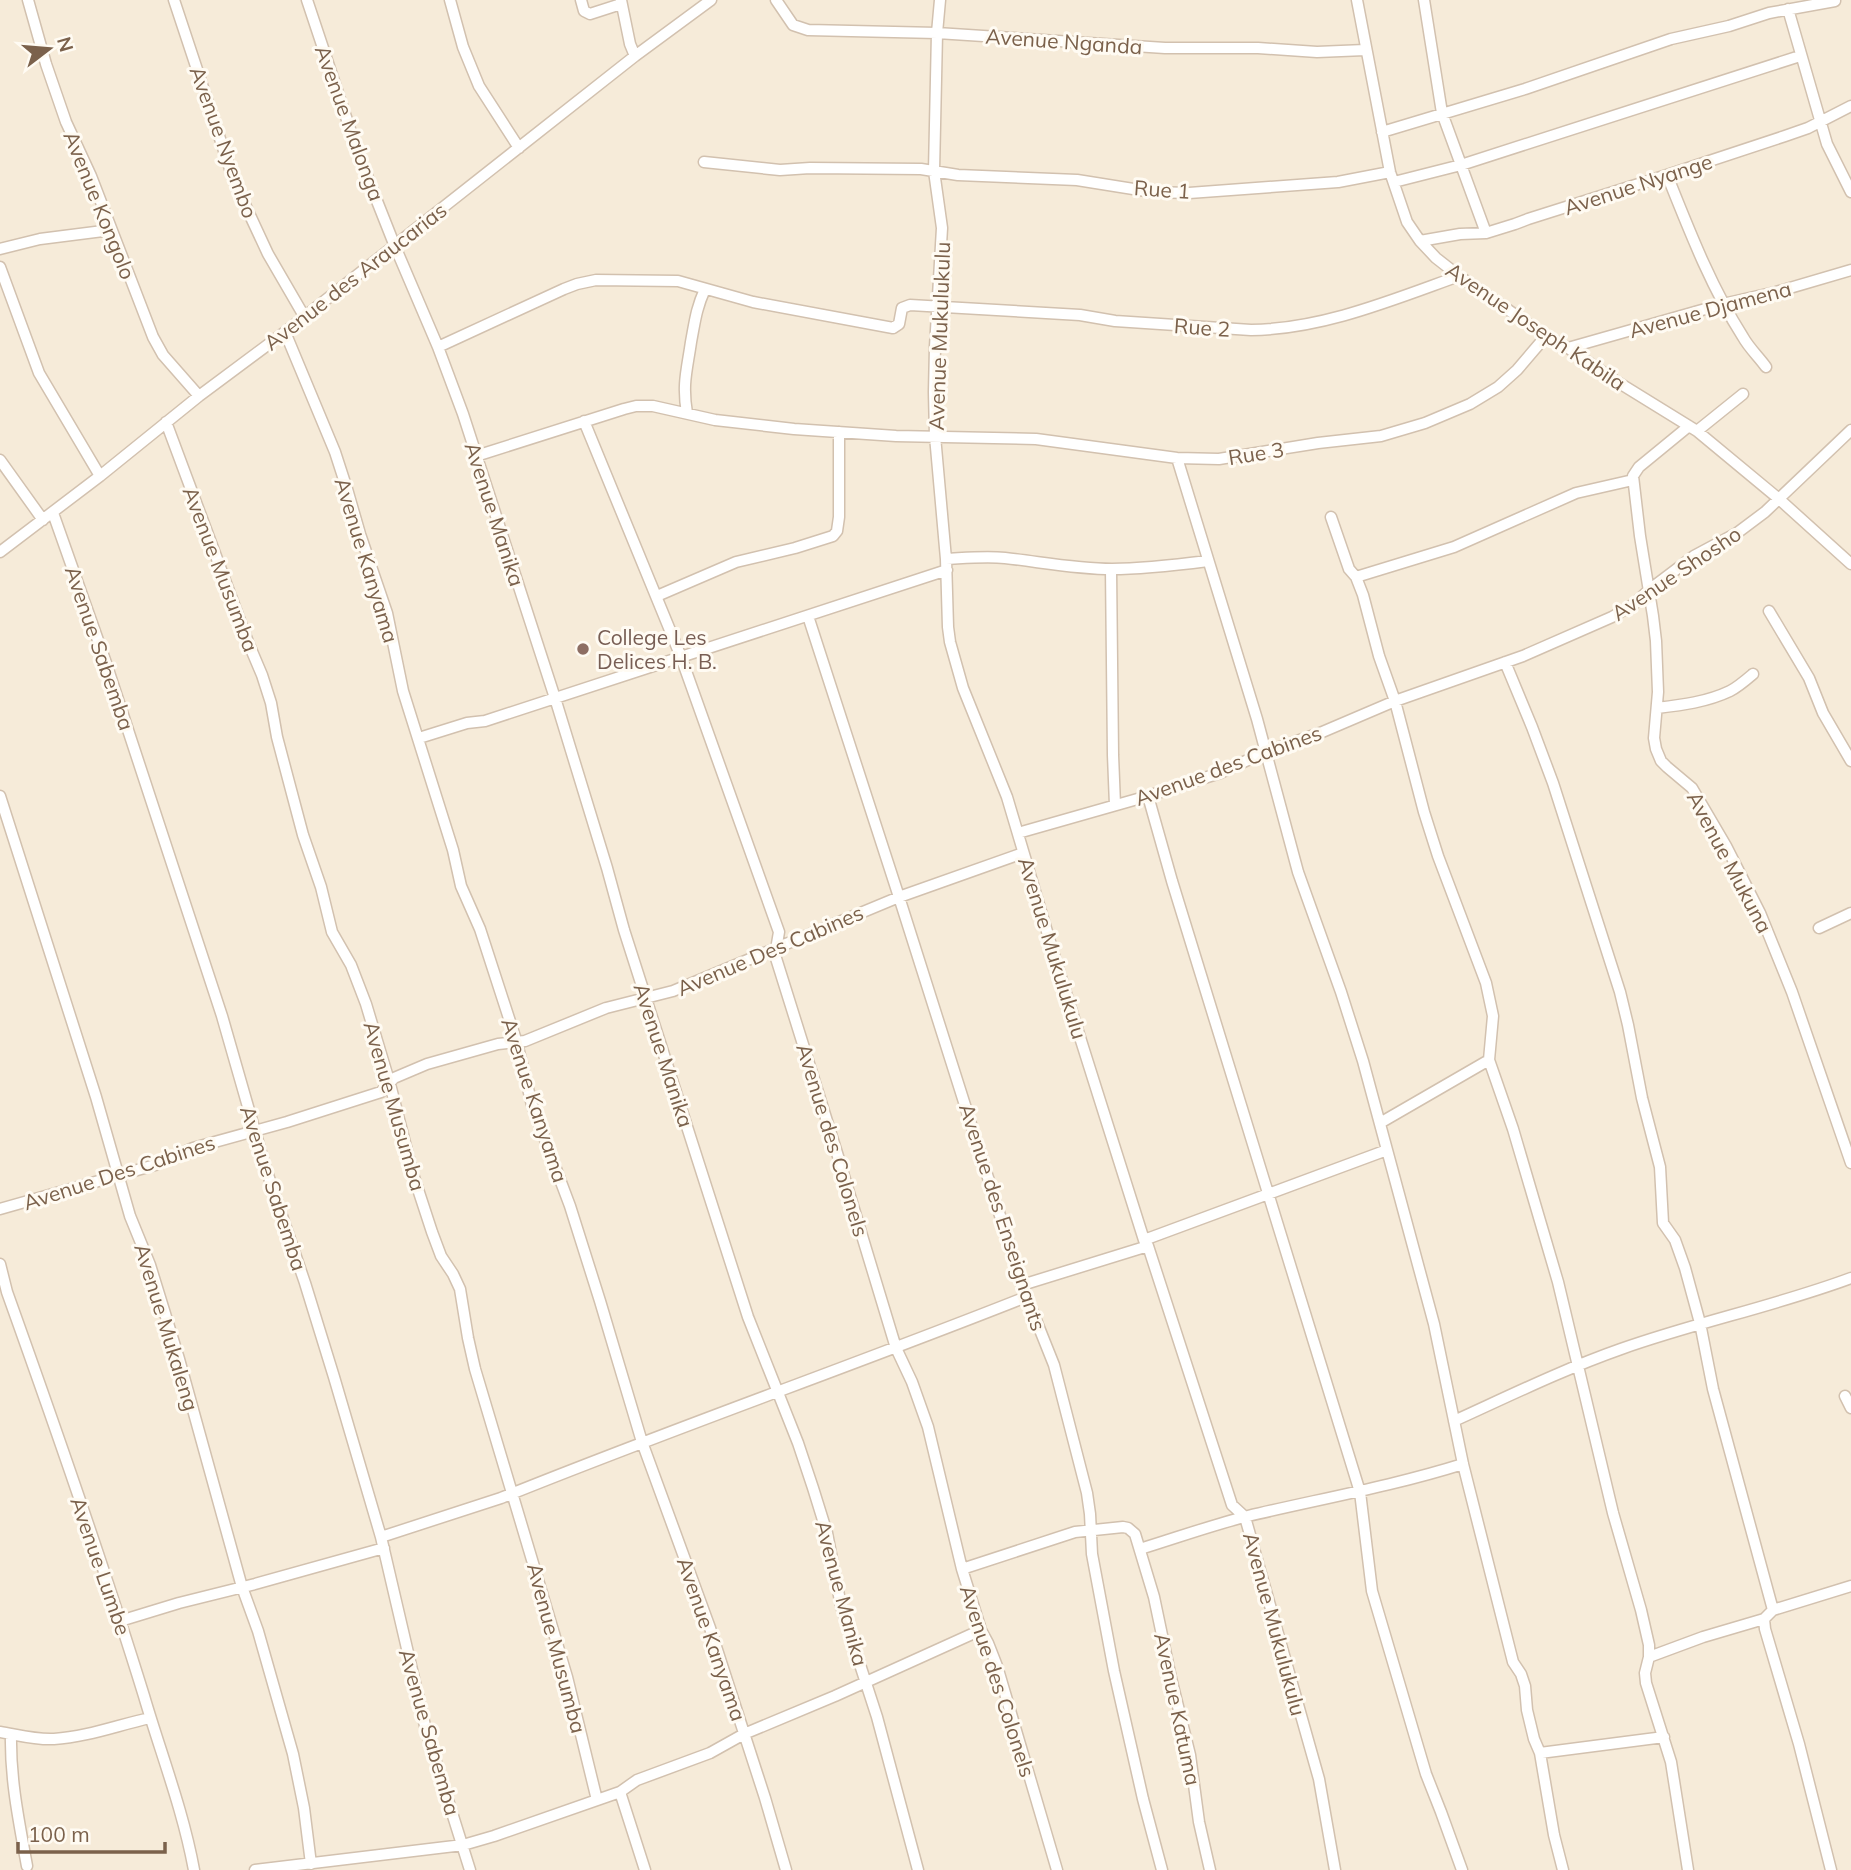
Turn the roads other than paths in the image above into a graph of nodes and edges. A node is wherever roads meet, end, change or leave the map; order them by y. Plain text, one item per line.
1 (28, 0) edge
2 (174, 0) edge
3 (307, 0) edge
4 (450, 0) edge
5 (581, 0) edge
6 (711, 0) edge
7 (776, 0) edge
8 (940, 0) edge
9 (1357, 0) edge
10 (1424, 0) edge
11 (1835, 1) edge
12 (621, 2) edge
13 (1788, 9) junction
14 (937, 33) junction
15 (1365, 50) junction
16 (635, 56) junction
17 (1800, 57) junction
18 (1851, 106) edge
19 (1442, 113) junction
20 (1821, 120) junction
21 (1382, 132) junction
22 (519, 148) junction
23 (704, 162) dead end
24 (1461, 165) junction
25 (934, 170) junction
26 (1667, 176) junction
27 (1392, 177) junction
28 (1851, 192) edge
29 (111, 230) junction
30 (1486, 233) junction
31 (1420, 241) junction
32 (394, 244) junction
33 (0, 249) edge
34 (0, 267) edge
35 (1851, 270) edge
36 (1459, 276) junction
37 (705, 289) junction
38 (1723, 304) junction
39 (937, 308) junction
40 (304, 316) junction
41 (285, 332) junction
42 (1546, 336) junction
43 (438, 347) junction
44 (1569, 348) junction
45 (1766, 367) dead end
46 (1743, 394) dead end
47 (199, 396) junction
48 (687, 413) junction
49 (584, 421) junction
50 (166, 422) junction
51 (1693, 429) junction
52 (1851, 429) edge
53 (839, 432) junction
54 (934, 436) junction
55 (476, 456) junction
56 (1177, 458) junction
57 (0, 460) edge
58 (100, 476) junction
59 (1633, 480) junction
60 (1779, 499) junction
61 (52, 513) junction
62 (1331, 517) dead end
63 (43, 520) junction
64 (0, 552) edge
65 (946, 559) junction
66 (1208, 561) junction
67 (1851, 564) edge
68 (1111, 569) junction
69 (947, 570) junction
70 (1356, 577) junction
71 (1649, 590) junction
72 (657, 596) junction
73 (1769, 611) dead end
74 (808, 616) junction
75 (681, 657) junction
76 (1505, 662) junction
77 (1753, 674) dead end
78 (555, 698) junction
79 (1395, 701) junction
80 (1657, 708) junction
81 (419, 738) junction
82 (1265, 752) junction
83 (1851, 761) edge
84 (0, 796) edge
85 (1148, 796) junction
86 (1115, 805) junction
87 (1018, 833) junction
88 (1023, 853) junction
89 (899, 897) junction
90 (1851, 913) edge
91 (1819, 928) dead end
92 (776, 948) junction
93 (647, 998) junction
94 (517, 1043) junction
95 (1489, 1060) junction
96 (390, 1084) junction
97 (1380, 1123) junction
98 (255, 1131) junction
99 (1387, 1150) junction
100 (1851, 1163) edge
101 (118, 1176) junction
102 (1269, 1194) junction
103 (0, 1209) edge
104 (1146, 1243) junction
105 (0, 1264) edge
106 (1851, 1278) edge
107 (1021, 1285) junction
108 (1026, 1297) junction
109 (1700, 1324) junction
110 (896, 1348) junction
111 (1577, 1366) junction
112 (776, 1392) junction
113 (1844, 1396) dead end
114 (1851, 1408) edge
115 (1454, 1421) junction
116 (642, 1442) junction
117 (1463, 1464) junction
118 (513, 1492) junction
119 (1360, 1492) junction
120 (1245, 1517) junction
121 (1091, 1531) junction
122 (382, 1543) junction
123 (1140, 1549) junction
124 (962, 1569) junction
125 (1851, 1586) edge
126 (242, 1587) junction
127 (1773, 1610) junction
128 (1764, 1619) junction
129 (120, 1621) junction
130 (981, 1630) junction
131 (1649, 1657) junction
132 (865, 1682) junction
133 (150, 1718) junction
134 (0, 1732) edge
135 (11, 1734) junction
136 (744, 1734) junction
137 (1664, 1737) junction
138 (1540, 1754) junction
139 (620, 1791) junction
140 (597, 1800) junction
141 (463, 1845) junction
142 (311, 1864) junction
143 (27, 1866) dead end
144 (194, 1870) edge
145 (255, 1870) edge
146 (470, 1870) edge
147 (645, 1870) edge
148 (786, 1870) edge
149 (918, 1870) edge
150 (1057, 1870) edge
151 (1162, 1870) edge
152 (1210, 1870) edge
153 (1335, 1870) edge
154 (1462, 1870) edge
155 (1563, 1870) edge
156 (1688, 1870) edge
157 (1832, 1870) edge

1 - 29 street, Avenue Kongolo
2 - 40 street, Avenue Nyembo
3 - 32 street, Avenue Malonga
4 - 22 street
5 - 12 street
6 - 16 street, Avenue des Araucarias
7 - 14 street, Avenue Nganda
8 - 14 street, Avenue Mukulukulu
9 - 15 street, Avenue Joseph Kabila
10 - 19 street
11 - 13 street
12 - 16 street
13 - 17 street
13 - 19 street
14 - 15 street, Avenue Nganda
14 - 25 street, Avenue Mukulukulu
15 - 21 street, Avenue Joseph Kabila
16 - 22 street, Avenue des Araucarias
17 - 20 street
17 - 24 street, Rue 1
18 - 20 street, Avenue Nyange
19 - 21 street
19 - 24 street
20 - 26 street, Avenue Nyange
20 - 28 street
21 - 27 street, Avenue Joseph Kabila
22 - 32 street, Avenue des Araucarias
23 - 25 street, Rue 1
24 - 27 street, Rue 1
24 - 30 street
25 - 27 street, Rue 1
25 - 39 street, Avenue Mukulukulu
26 - 30 street, Avenue Nyange
26 - 38 street
27 - 31 street, Avenue Joseph Kabila
29 - 33 street
29 - 47 street, Avenue Kongolo
30 - 31 street, Avenue Nyange
31 - 36 street, Avenue Joseph Kabila
32 - 40 street, Avenue des Araucarias
32 - 43 street, Avenue Manika
34 - 58 street
35 - 38 street, Avenue Djamena
36 - 39 street, Rue 2
36 - 42 street, Avenue Joseph Kabila
37 - 39 street, Rue 2
37 - 43 street
37 - 48 street
38 - 44 street, Avenue Djamena
38 - 45 street
39 - 54 street, Avenue Mukulukulu
40 - 41 street, Avenue des Araucarias
41 - 47 street, Avenue des Araucarias
41 - 81 street, Avenue Kanyama
42 - 44 street, Avenue Joseph Kabila
42 - 56 street, Rue 3
43 - 55 street, Avenue Manika
44 - 51 street, Avenue Joseph Kabila
46 - 51 street
47 - 50 street, Avenue des Araucarias
48 - 49 street, Rue 3
48 - 53 street, Rue 3
49 - 55 street, Rue 3
49 - 72 street, Avenue des Colonels
50 - 58 street, Avenue des Araucarias
50 - 96 street, Avenue Musumba
51 - 59 street
51 - 60 street, Avenue Joseph Kabila
52 - 60 street, Avenue Shosho
53 - 54 street, Rue 3
53 - 72 street
54 - 56 street, Rue 3
54 - 65 street, Avenue Mukulukulu
55 - 78 street, Avenue Manika
56 - 66 street
57 - 63 street
58 - 61 street, Avenue des Araucarias
59 - 70 street
59 - 71 street, Avenue Mukuna
60 - 67 street, Avenue Joseph Kabila
60 - 71 street, Avenue Shosho
61 - 63 street, Avenue des Araucarias
61 - 98 street, Avenue Sabemba
62 - 70 street
63 - 64 street, Avenue des Araucarias
65 - 68 street
65 - 69 street, Avenue Mukulukulu
66 - 68 street
66 - 82 street
68 - 86 street
69 - 74 street
69 - 87 street, Avenue Mukulukulu
70 - 79 street
71 - 76 street, Avenue Shosho
71 - 80 street, Avenue Mukuna
72 - 75 street, Avenue des Colonels
73 - 83 street
74 - 75 street
74 - 89 street, Avenue des Enseignants
75 - 78 street
75 - 92 street, Avenue des Colonels
76 - 79 street, Avenue Shosho
76 - 109 street
77 - 80 street
78 - 81 street
78 - 93 street, Avenue Manika
79 - 82 street, Avenue des Cabines
79 - 95 street
80 - 100 street, Avenue Mukuna
81 - 94 street, Avenue Kanyama
82 - 85 street, Avenue des Cabines
82 - 97 street
84 - 101 street, Avenue Mukaleng
85 - 86 street, Avenue des Cabines
85 - 102 street
86 - 87 street, Avenue des Cabines
87 - 88 street, Avenue Mukulukulu
88 - 89 street, Avenue Des Cabines
88 - 104 street, Avenue Mukulukulu
89 - 92 street, Avenue Des Cabines
89 - 107 street, Avenue des Enseignants
90 - 91 street
92 - 93 street, Avenue Des Cabines
92 - 110 street, Avenue des Colonels
93 - 94 street, Avenue Des Cabines
93 - 112 street, Avenue Manika
94 - 96 street, Avenue Des Cabines
94 - 116 street, Avenue Kanyama
95 - 97 street
95 - 111 street
96 - 98 street, Avenue Des Cabines
96 - 118 street, Avenue Musumba
97 - 99 street
98 - 101 street, Avenue Des Cabines
98 - 122 street, Avenue Sabemba
99 - 102 street
99 - 115 street
101 - 103 street, Avenue Des Cabines
101 - 126 street, Avenue Mukaleng
102 - 104 street
102 - 119 street
104 - 107 street
104 - 120 street, Avenue Mukulukulu
105 - 129 street, Avenue Lumbe
106 - 109 street
107 - 108 street, Avenue des Enseignants
108 - 110 street
108 - 121 street, Avenue des Enseignants
109 - 111 street
109 - 127 street
110 - 112 street
110 - 124 street, Avenue des Colonels
111 - 115 street
111 - 131 street
112 - 116 street
112 - 132 street, Avenue Manika
113 - 114 street
115 - 117 street
116 - 118 street
116 - 136 street, Avenue Kanyama
117 - 119 street
117 - 138 street
118 - 122 street
118 - 140 street, Avenue Musumba
119 - 120 street
119 - 154 street
120 - 123 street
120 - 153 street, Avenue Mukulukulu
121 - 123 street
121 - 124 street
121 - 151 street, Avenue des Enseignants
122 - 126 street
122 - 141 street, Avenue Sabemba
123 - 152 street, Avenue Katuma
124 - 130 street, Avenue des Colonels
125 - 127 street
126 - 129 street
126 - 142 street, Avenue Mukaleng
127 - 128 street
128 - 131 street
128 - 157 street
129 - 133 street, Avenue Lumbe
130 - 132 street
130 - 150 street, Avenue des Colonels
131 - 137 street
132 - 136 street
132 - 149 street, Avenue Manika
133 - 135 street
133 - 144 street, Avenue Lumbe
134 - 135 street
135 - 143 street
136 - 139 street
136 - 148 street, Avenue Kanyama
137 - 138 street
137 - 156 street
138 - 155 street
139 - 140 street
139 - 147 street
140 - 141 street
141 - 142 street
141 - 146 street, Avenue Sabemba
142 - 145 street

